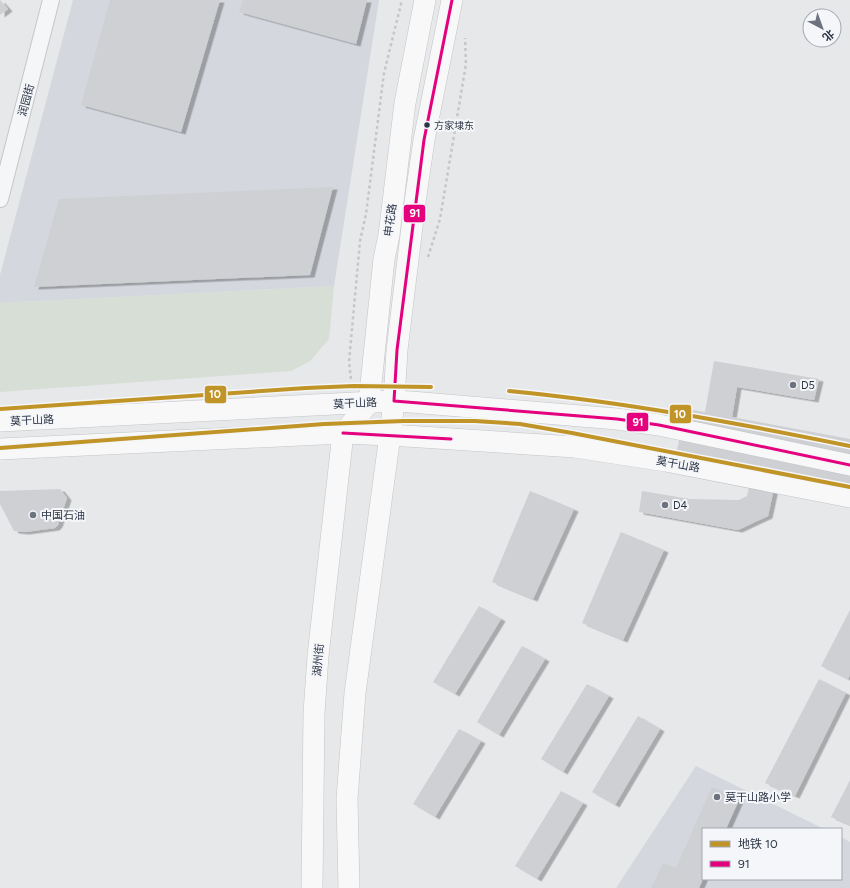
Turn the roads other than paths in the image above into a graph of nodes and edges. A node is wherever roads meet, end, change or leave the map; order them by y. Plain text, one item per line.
1 (51, 0) edge
2 (425, 0) edge
3 (452, 0) edge
4 (0, 199) edge
5 (394, 402) junction
6 (362, 403) junction
7 (0, 421) edge
8 (344, 433) junction
9 (390, 435) junction
10 (0, 449) edge
11 (850, 465) edge
12 (850, 497) edge
13 (312, 888) edge
14 (349, 888) edge

1 - 4 street, 润园街
2 - 6 main road, 申花路
3 - 5 main road, 申花路
5 - 6 main road, 莫干山路
5 - 9 main road, 申花路
5 - 11 main road, 莫干山路
6 - 7 main road, 莫干山路
6 - 8 main road
8 - 9 main road, 莫干山路
8 - 10 main road, 莫干山路
8 - 13 main road, 湖州街
9 - 12 main road, 莫干山路
9 - 14 main road

